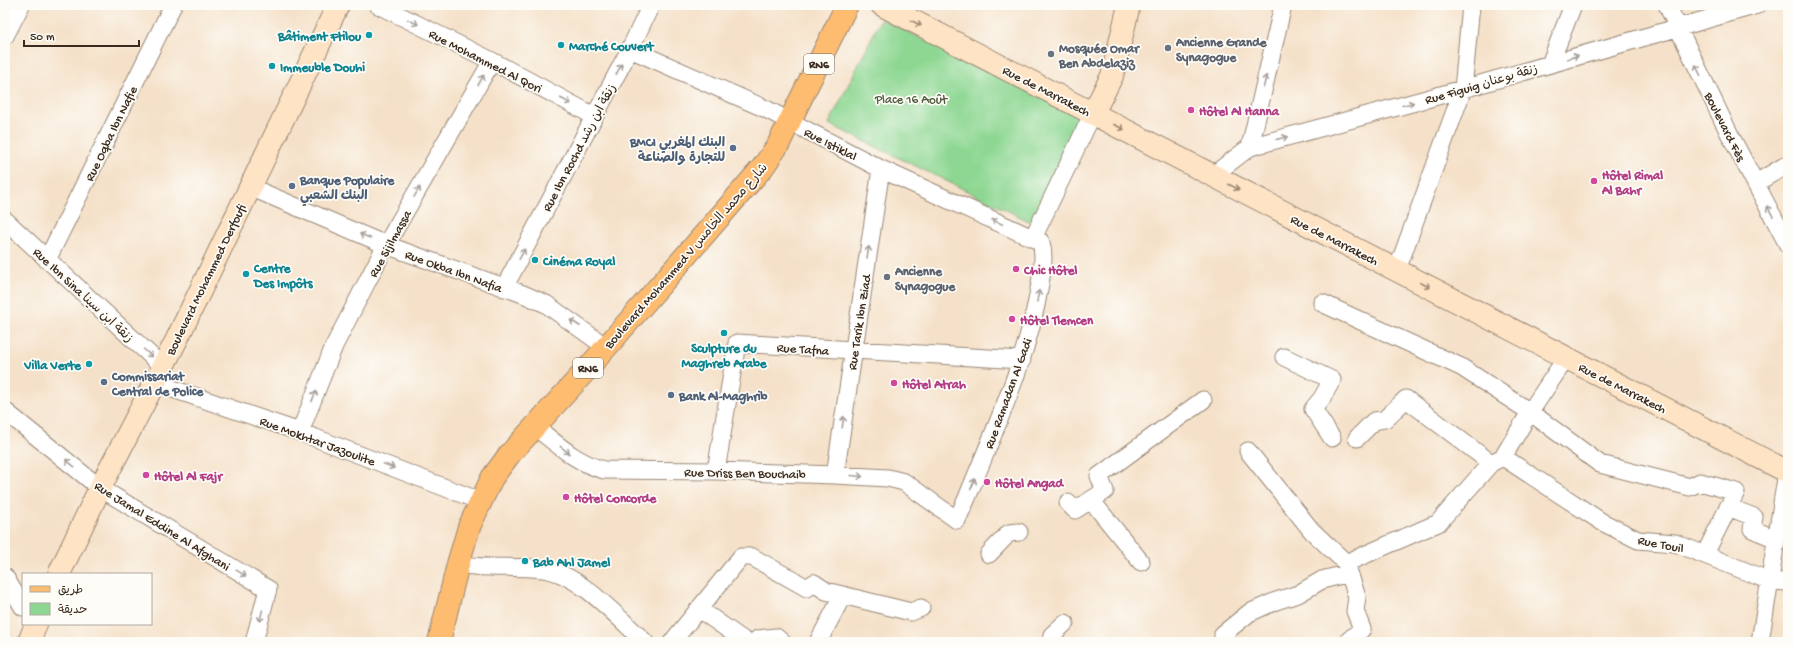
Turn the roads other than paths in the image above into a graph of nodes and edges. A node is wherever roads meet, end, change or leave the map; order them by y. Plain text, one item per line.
1 (21, 5) edge
2 (173, 5) edge
3 (338, 5) edge
4 (378, 5) edge
5 (651, 5) edge
6 (847, 5) edge
7 (882, 5) edge
8 (1129, 5) edge
9 (1283, 5) edge
10 (1471, 5) edge
11 (1573, 5) edge
12 (1667, 5) edge
13 (1757, 5) edge
14 (1677, 27) junction
15 (5, 36) edge
16 (630, 49) junction
17 (492, 61) junction
18 (1550, 64) junction
19 (1463, 89) junction
20 (1093, 114) junction
21 (594, 116) junction
22 (790, 122) junction
23 (1250, 147) junction
24 (1788, 164) edge
25 (881, 169) junction
26 (1212, 176) junction
27 (1756, 183) junction
28 (250, 187) junction
29 (5, 220) edge
30 (1033, 238) junction
31 (386, 245) junction
32 (1788, 245) edge
33 (47, 260) junction
34 (1397, 270) junction
35 (504, 288) junction
36 (1322, 303) dead end
37 (606, 347) junction
38 (853, 351) junction
39 (1284, 357) dead end
40 (1566, 358) junction
41 (1022, 360) junction
42 (159, 375) junction
43 (1203, 400) dead end
44 (5, 411) edge
45 (1530, 412) junction
46 (534, 426) junction
47 (300, 432) junction
48 (1332, 438) dead end
49 (1357, 438) dead end
50 (1248, 450) dead end
51 (1497, 460) junction
52 (716, 471) junction
53 (1787, 472) edge
54 (835, 474) junction
55 (100, 488) junction
56 (1091, 500) junction
57 (480, 501) junction
58 (1068, 503) dead end
59 (1728, 508) junction
60 (957, 520) joint
61 (1019, 532) dead end
62 (1776, 539) junction
63 (989, 554) dead end
64 (1705, 554) junction
65 (1141, 562) dead end
66 (458, 564) junction
67 (1347, 568) junction
68 (59, 573) edge
69 (5, 577) edge
70 (1770, 581) junction
71 (1788, 582) edge
72 (843, 595) junction
73 (22, 605) edge
74 (921, 608) dead end
75 (699, 609) junction
76 (1065, 623) dead end
77 (254, 642) edge
78 (439, 642) edge
79 (645, 642) edge
80 (672, 642) edge
81 (746, 642) edge
82 (755, 642) edge
83 (782, 642) edge
84 (818, 642) edge
85 (1051, 642) edge
86 (1223, 642) edge
87 (1347, 642) edge
88 (1760, 642) edge

1 - 15 street
2 - 33 street, Rue Oqba Ibn Nafie
3 - 28 main road, Boulevard Mohammed Derfoufi
4 -> 17 street, Rue Mohammed Al Qori
5 - 16 street, Rue Ibn Rochd زنقة ابن رشد
6 - 22 main road, Boulevard Mohammed V شارع محمد الخامس / RN6
7 -> 20 main road, Rue de Marrakech
8 - 20 main road
23 -> 9 street
10 - 19 street
11 - 18 street
12 - 14 street, Boulevard Fès
13 - 14 street, Rue Figuig زنقة بوعنان
18 -> 14 street, Rue Figuig زنقة بوعنان
27 -> 14 street, Boulevard Fès
21 -> 16 street, Rue Ibn Rochd زنقة ابن رشد
16 - 22 street, Rue Istiklal
17 -> 21 street, Rue Mohammed Al Qori
31 -> 17 street, Rue Sijilmassa
18 - 19 street, Rue Figuig زنقة بوعنان
23 -> 19 street, Rue Figuig زنقة بوعنان
19 - 34 street
20 -> 26 main road, Rue de Marrakech
20 - 30 street
35 -> 21 street, Rue Ibn Rochd زنقة ابن رشد
22 - 25 street, Rue Istiklal
22 - 37 main road, Boulevard Mohammed V شارع محمد الخامس / RN6
23 - 26 street, Rue Figuig زنقة بوعنان
24 - 27 street
30 -> 25 street, Rue Istiklal
38 -> 25 street, Rue Tarik Ibn Ziad
26 -> 34 main road, Rue de Marrakech
32 -> 27 street, Boulevard Fès
31 -> 28 street, Rue Okba Ibn Nafia
28 - 42 main road, Boulevard Mohammed Derfoufi
29 - 33 street, Rue Ibn Sina زنقة ابن سينا
41 -> 30 street, Rue Ramadan Al Gadi
31 - 35 street, Rue Okba Ibn Nafia
47 -> 31 street, Rue Sijilmassa
33 -> 42 street, Rue Ibn Sina زنقة ابن سينا
34 -> 40 main road, Rue de Marrakech
37 -> 35 street, Rue Okba Ibn Nafia
36 - 45 street
37 - 46 main road, Boulevard Mohammed V شارع محمد الخامس / RN6
38 - 41 street, Rue Tafna
38 - 52 street, Rue Tafna
54 -> 38 street, Rue Tarik Ibn Ziad
39 - 48 street
40 - 45 street
40 - 53 main road, Rue de Marrakech
60 -> 41 street, Rue Ramadan Al Gadi
42 - 47 street, Rue Mokhtar Jazoulite
42 - 55 main road, Boulevard Mohammed Derfoufi
43 - 56 street
55 -> 44 street, Rue Jamal Eddine Al Afghani
45 - 51 street
45 - 59 street
46 -> 52 street, Rue Driss Ben Bouchaib
46 - 57 main road, Boulevard Mohammed V شارع محمد الخامس / RN6
47 -> 57 street, Rue Mokhtar Jazoulite
49 - 51 street, Rue Touil
50 - 67 street
51 - 64 street, Rue Touil
51 - 67 street
52 - 54 street, Rue Driss Ben Bouchaib
53 - 62 street
54 -> 60 street, Rue Driss Ben Bouchaib
55 - 68 main road, Boulevard Mohammed Derfoufi
55 -> 77 street, Rue Jamal Eddine Al Afghani
56 - 58 street
56 - 65 street
57 - 66 main road, Boulevard Mohammed V شارع محمد الخامس / RN6
59 - 62 street
59 - 64 street
61 - 63 street
62 - 70 street
64 - 70 street, Rue Touil
66 - 78 main road, Boulevard Mohammed V شارع محمد الخامس / RN6
66 - 79 street
67 - 86 street
67 - 87 street
69 - 73 street
70 - 71 street, Rue Touil
70 - 88 street
72 - 74 street
72 - 75 street
72 - 84 street
75 - 80 street
75 - 81 street
76 - 85 street
82 - 83 street

